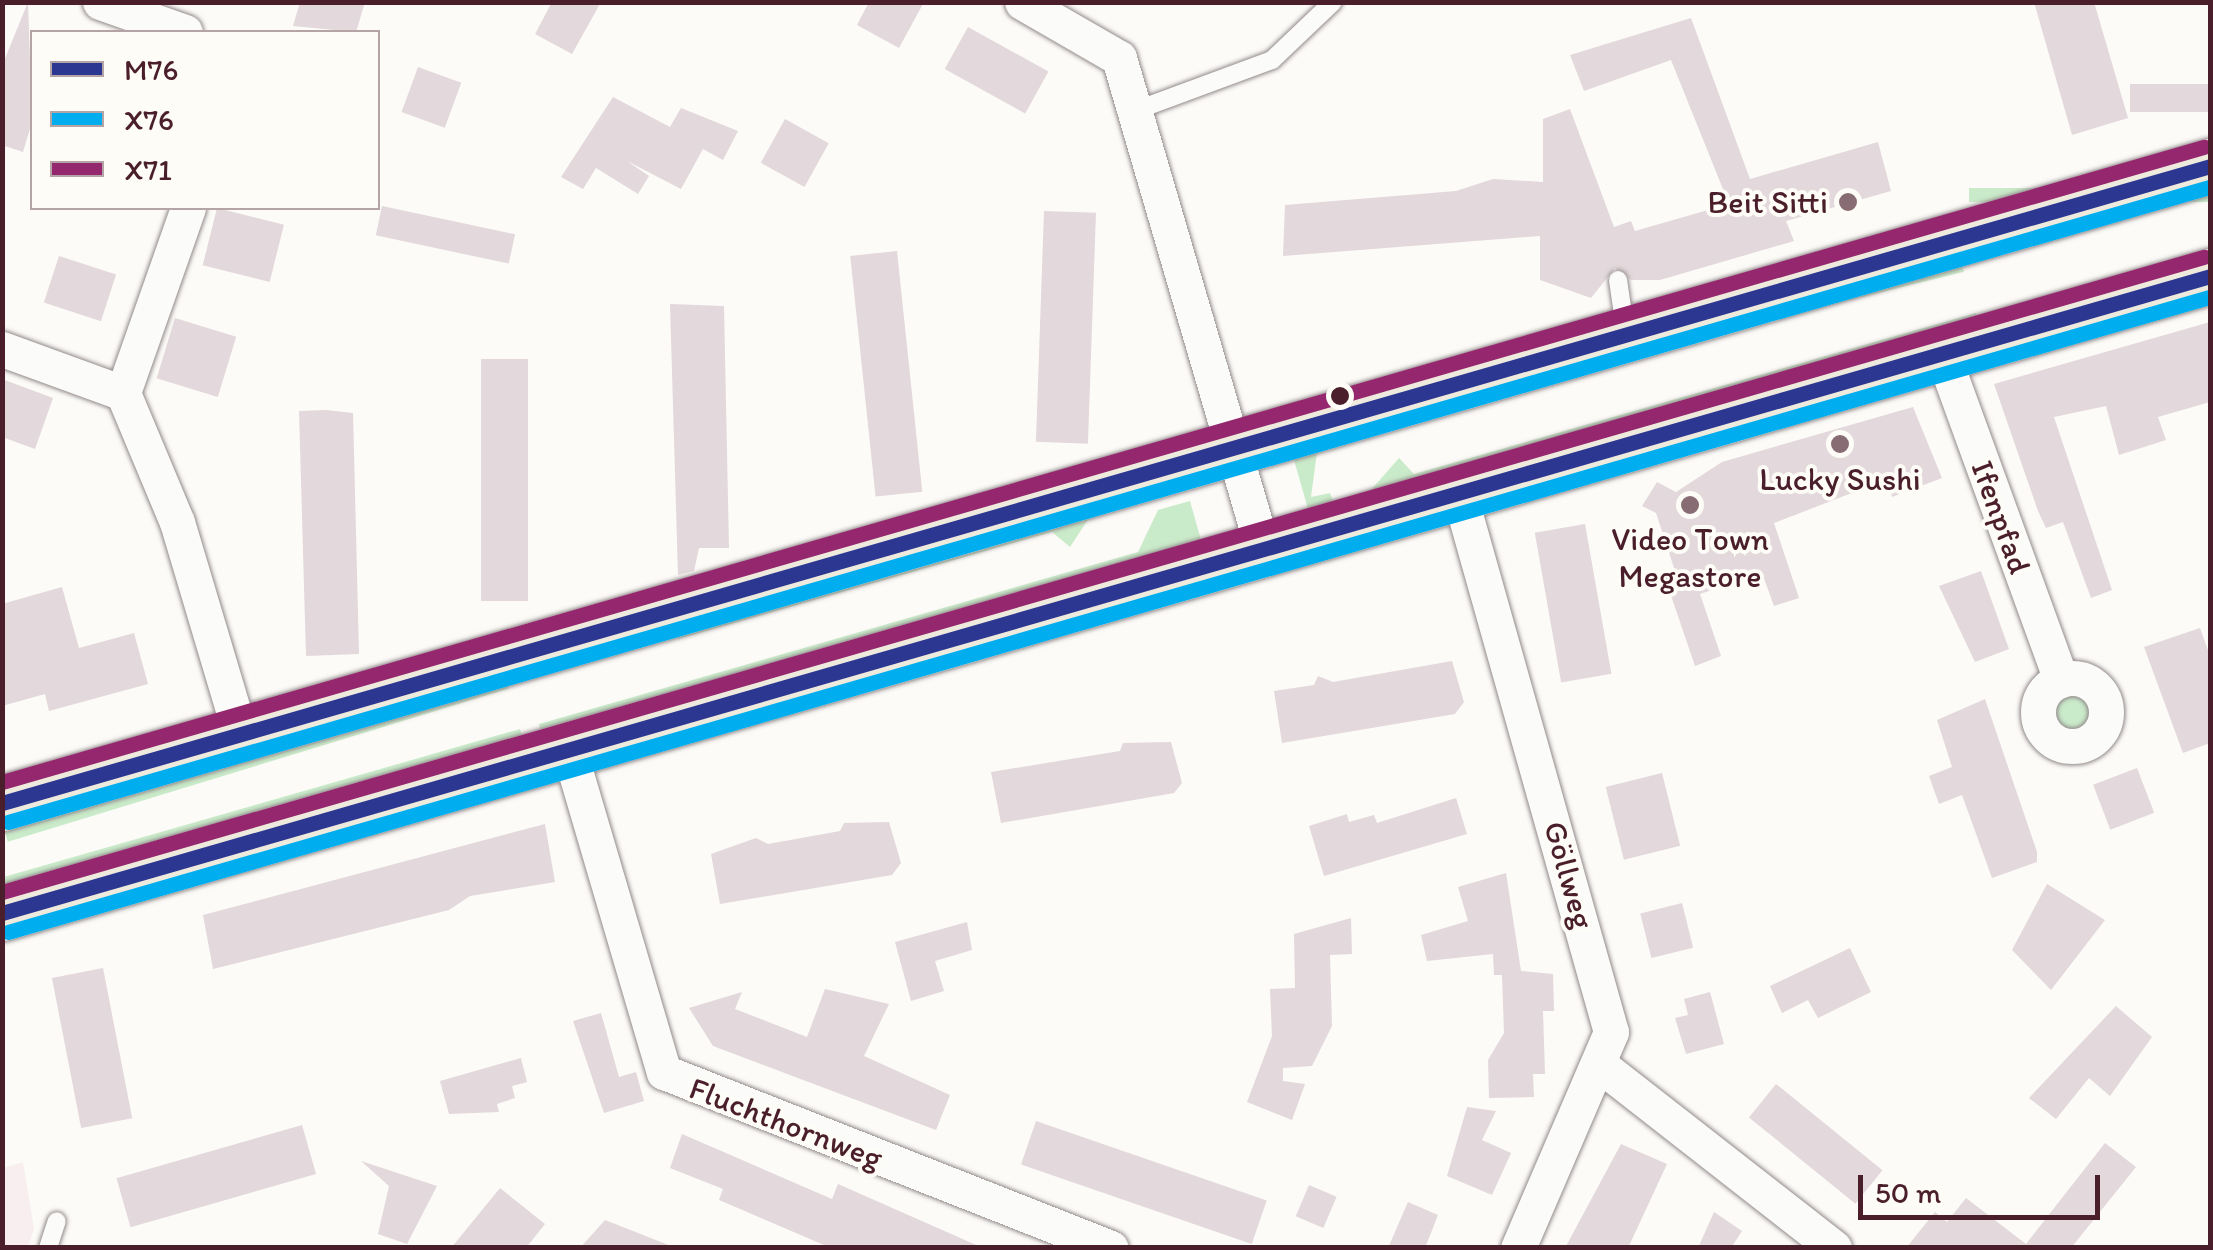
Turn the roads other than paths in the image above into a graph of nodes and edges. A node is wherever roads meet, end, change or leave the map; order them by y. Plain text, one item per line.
1 (100, 2) edge
2 (1022, 2) edge
3 (1333, 2) edge
4 (179, 30) edge
5 (1137, 110) junction
6 (2210, 166) edge
7 (187, 210) edge
8 (2210, 276) edge
9 (1618, 280) dead end
10 (1626, 335) junction
11 (2, 348) edge
12 (1942, 354) junction
13 (123, 393) junction
14 (1233, 448) junction
15 (1459, 493) junction
16 (1263, 550) junction
17 (2060, 680) dead end
18 (240, 734) junction
19 (569, 750) junction
20 (2, 803) edge
21 (2, 914) edge
22 (1600, 1066) junction
23 (57, 1222) dead end
24 (48, 1248) edge
25 (1112, 1248) edge
26 (1518, 1248) edge
27 (1834, 1248) edge

1 - 4 street
2 - 5 street
3 - 5 lane
5 - 14 street
6 - 10 main road
7 - 13 street
8 - 12 main road
9 - 10 lane
10 - 14 main road
11 - 13 street
12 - 15 main road
12 - 17 street, Ifenpfad
13 - 18 street
14 - 16 street
14 - 18 main road
15 - 16 main road
15 - 22 street, Göllweg
16 - 19 main road
18 - 20 main road
19 - 21 main road
19 - 25 street, Fluchthornweg
22 - 26 street, Göllweg
22 - 27 street
23 - 24 lane

